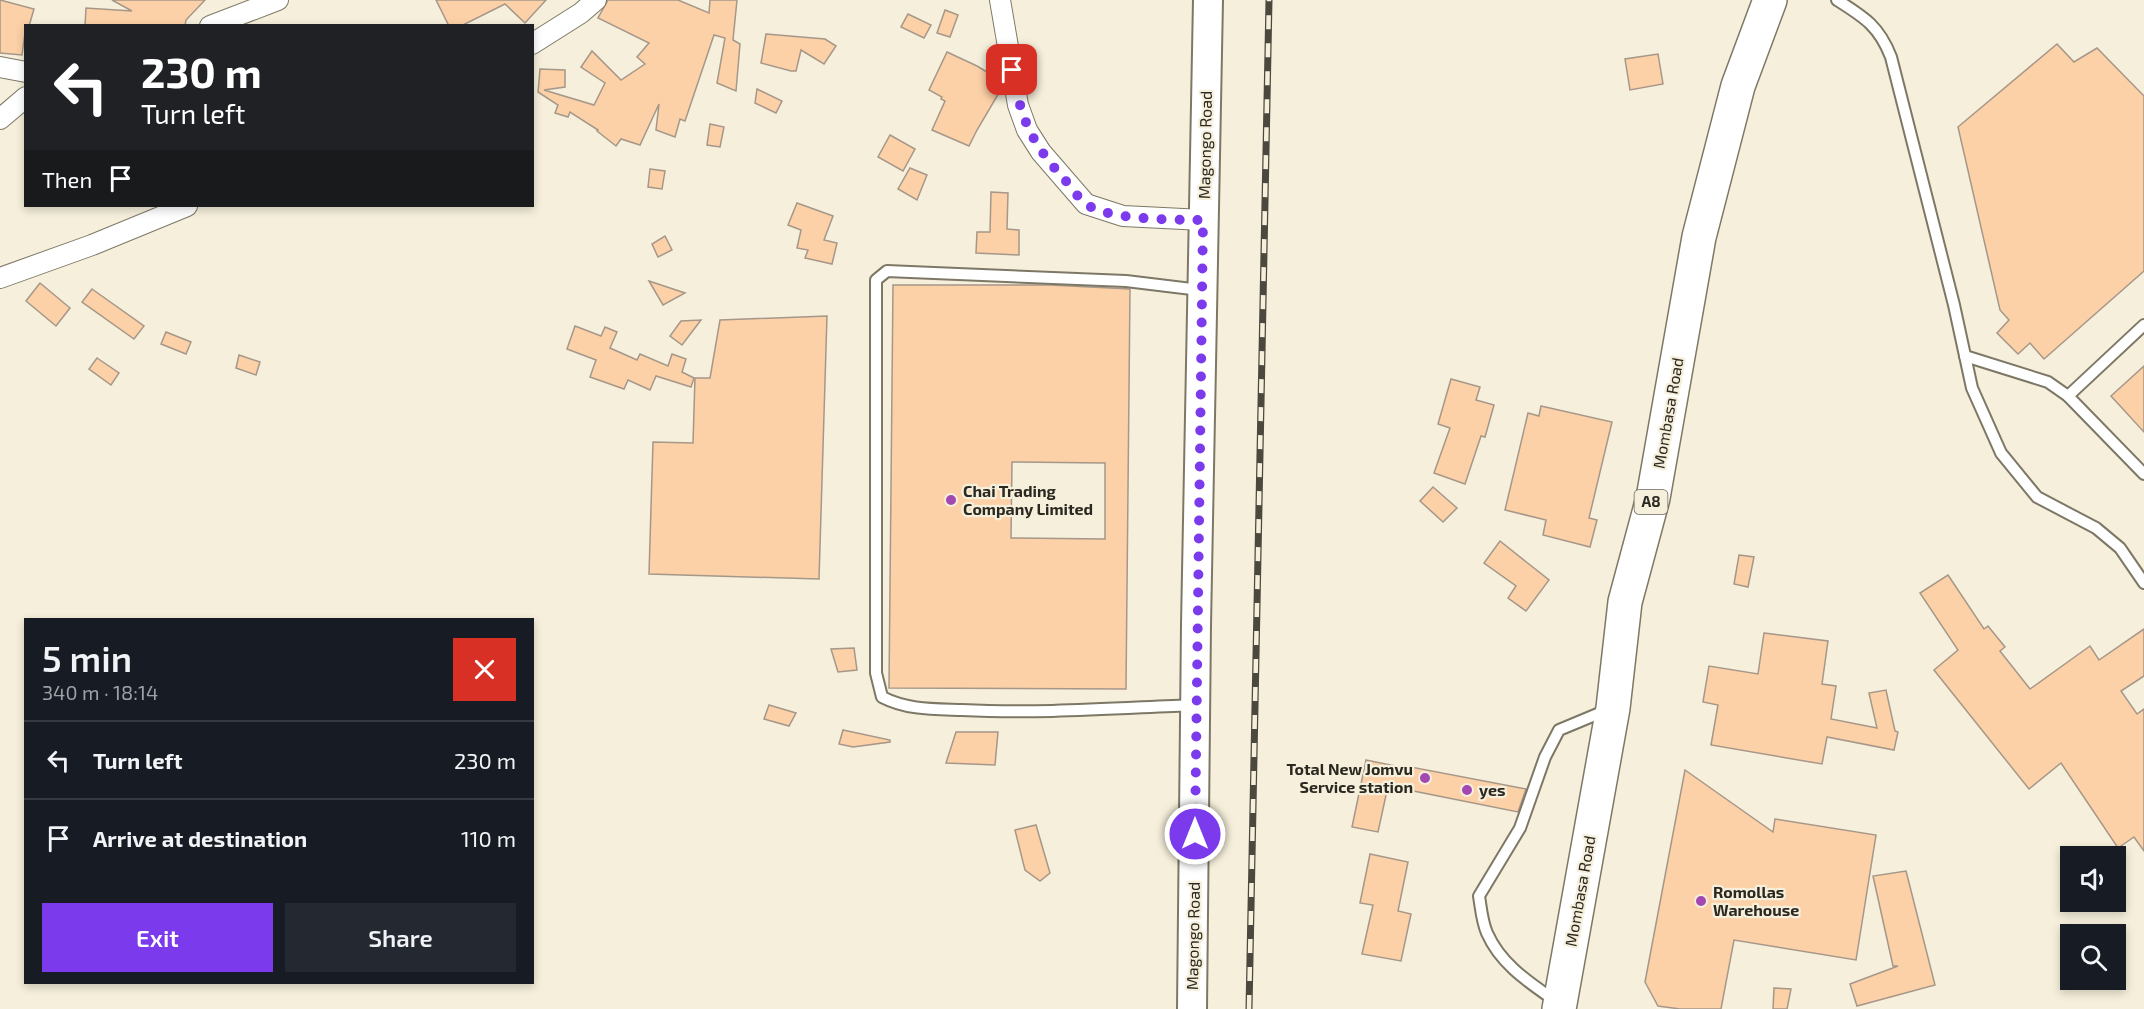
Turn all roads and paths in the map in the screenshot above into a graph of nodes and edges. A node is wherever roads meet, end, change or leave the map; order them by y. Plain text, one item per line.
1 (278, 0) edge
2 (596, 0) edge
3 (1000, 0) edge
4 (1208, 0) edge
5 (1770, 0) edge
6 (1836, 0) edge
7 (215, 24) edge
8 (534, 43) edge
9 (0, 67) edge
10 (24, 72) edge
11 (24, 99) edge
12 (0, 119) edge
13 (184, 207) edge
14 (1203, 220) junction
15 (0, 279) edge
16 (1202, 291) junction
17 (2144, 325) edge
18 (1965, 356) junction
19 (2068, 396) junction
20 (2144, 474) edge
21 (2144, 583) edge
22 (1196, 705) junction
23 (1612, 708) junction
24 (1566, 1007) edge
25 (1192, 1009) edge

1 - 7 street
2 - 8 street
3 - 14 street
4 - 14 street, Magongo Road
5 - 23 highway, Mombasa Road / A8
6 - 18 lane
9 - 10 street
11 - 12 street
13 - 15 street
14 - 16 street, Magongo Road
16 - 22 street, Magongo Road
16 - 22 lane
17 - 19 lane
18 - 19 lane
18 - 21 lane
19 - 20 lane
22 - 25 street, Magongo Road
23 - 24 highway, Mombasa Road / A8
23 - 24 lane

